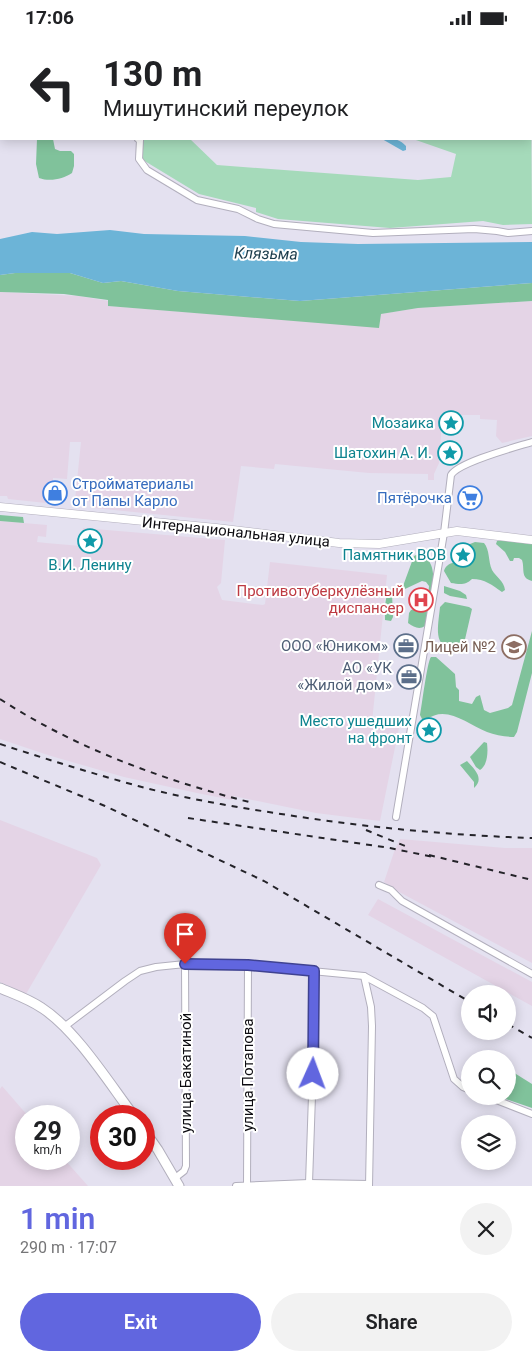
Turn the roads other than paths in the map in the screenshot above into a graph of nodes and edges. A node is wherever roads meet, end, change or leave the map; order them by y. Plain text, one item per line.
1 (139, 140) edge
2 (532, 231) edge
3 (532, 442) edge
4 (0, 507) edge
5 (444, 533) junction
6 (532, 539) edge
7 (396, 817) dead end
8 (379, 885) dead end
9 (185, 964) junction
10 (248, 965) junction
11 (314, 971) junction
12 (532, 974) edge
13 (364, 977) junction
14 (0, 988) edge
15 (64, 1027) junction
16 (461, 1085) edge
17 (126, 1105) edge
18 (509, 1105) edge
19 (532, 1114) edge
20 (155, 1147) edge
21 (177, 1182) edge
22 (309, 1183) junction
23 (369, 1185) edge
24 (236, 1186) edge
25 (247, 1186) edge

1 - 2 street
3 - 5 street
4 - 5 street, Интернациональная улица
5 - 6 street, Интернациональная улица
5 - 7 street
8 - 12 street
9 - 10 street
9 - 15 street
9 - 21 street, улица Бакатиной
10 - 11 street
10 - 25 street, улица Потапова
11 - 13 street
11 - 22 street
13 - 16 street
13 - 23 street
14 - 15 main road
15 - 17 main road
18 - 19 street
20 - 21 main road
22 - 23 street
22 - 25 street
24 - 25 street

